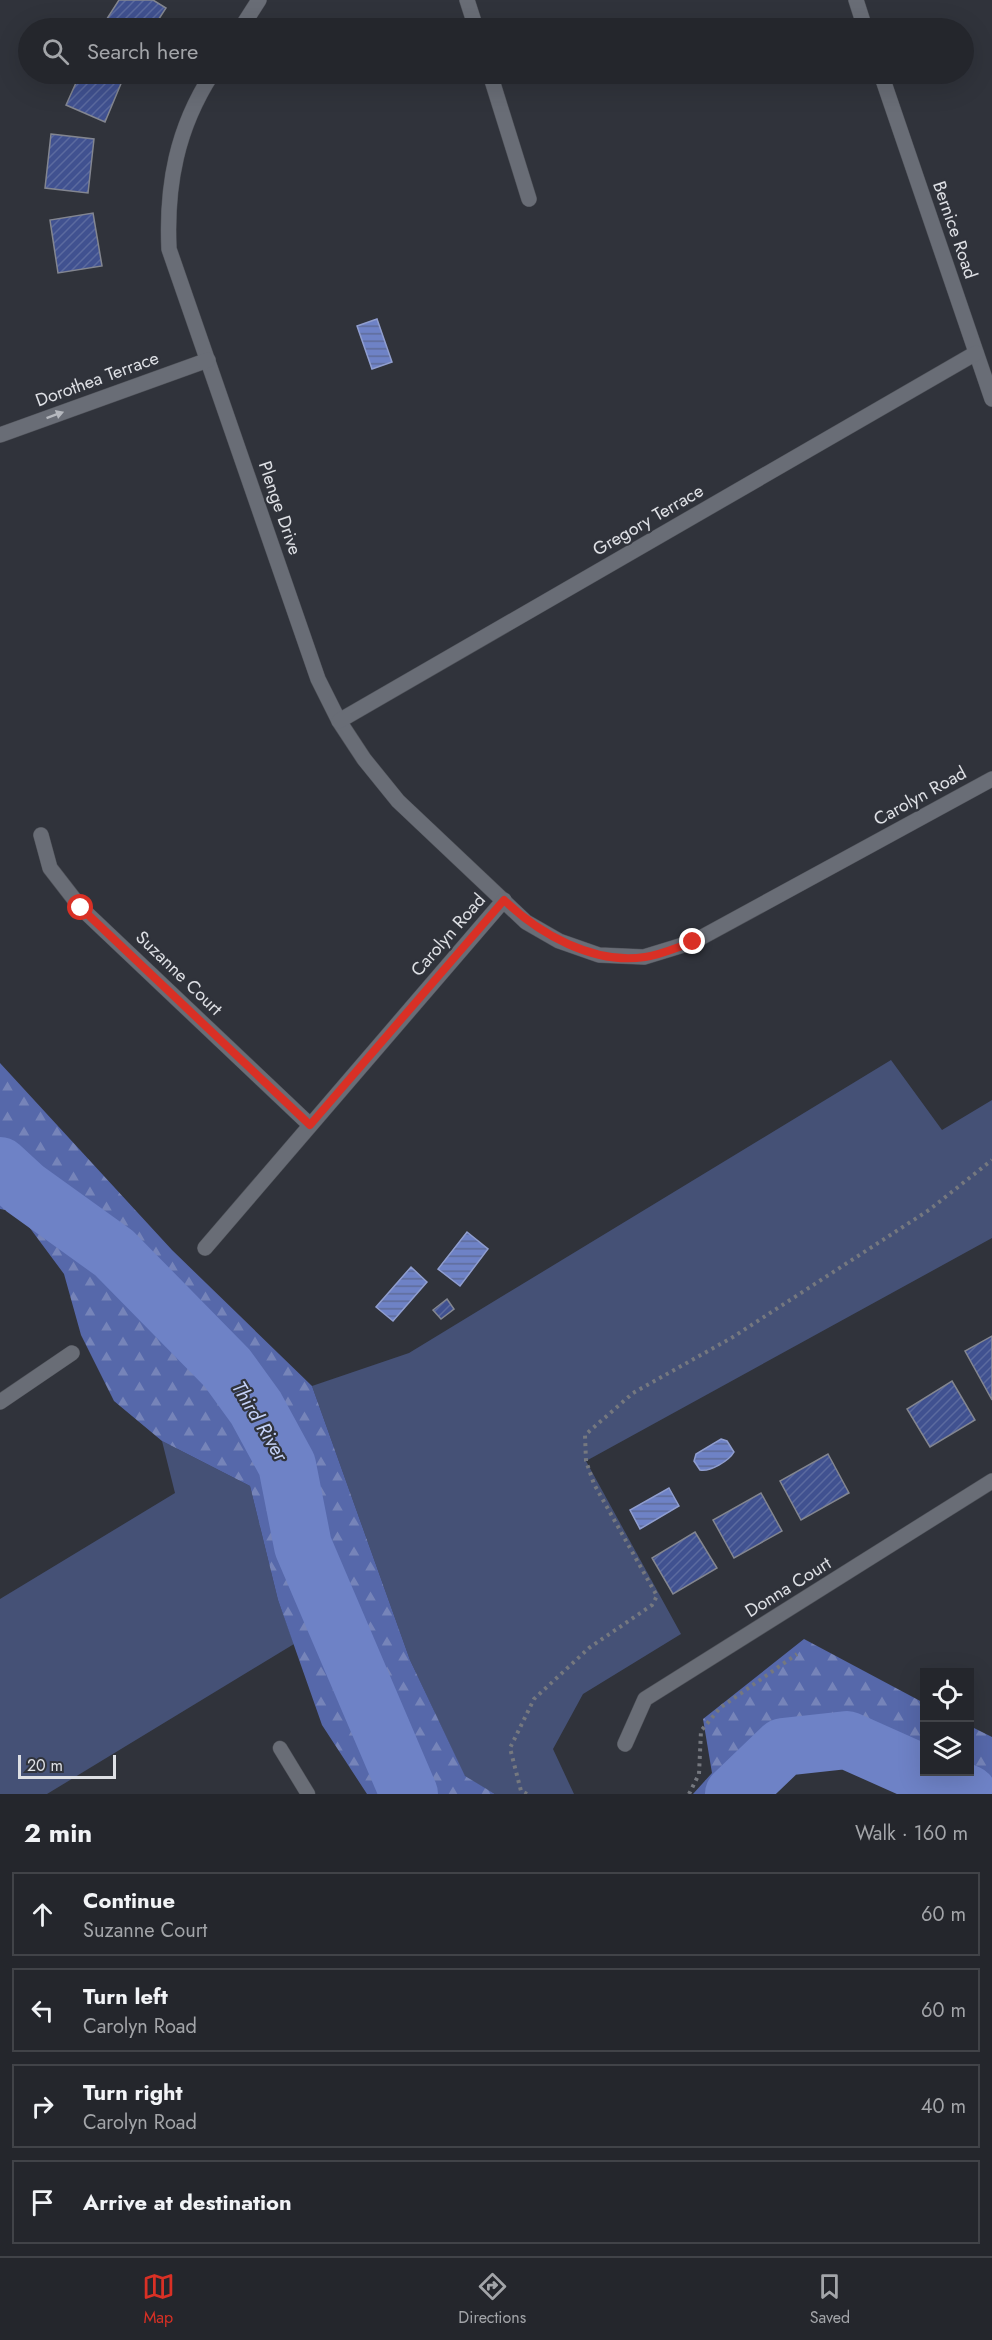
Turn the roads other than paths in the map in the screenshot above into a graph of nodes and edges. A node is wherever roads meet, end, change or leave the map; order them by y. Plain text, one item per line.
1 (259, 0) edge
2 (467, 0) edge
3 (856, 0) edge
4 (247, 18) edge
5 (473, 18) edge
6 (862, 18) edge
7 (206, 84) edge
8 (493, 84) edge
9 (884, 84) edge
10 (529, 199) dead end
11 (976, 353) junction
12 (208, 360) junction
13 (992, 399) edge
14 (0, 435) edge
15 (339, 721) junction
16 (992, 778) edge
17 (41, 835) dead end
18 (504, 900) junction
19 (310, 1125) junction
20 (205, 1248) dead end
21 (72, 1353) dead end
22 (0, 1402) edge
23 (992, 1481) edge
24 (625, 1743) dead end
25 (280, 1748) dead end
26 (308, 1794) edge

1 - 4 street
2 - 5 street
3 - 6 street
7 - 12 street, Plenge Drive
8 - 10 street
9 - 11 street, Bernice Road
11 - 13 street, Bernice Road
11 - 15 street, Gregory Terrace
14 -> 12 street, Dorothea Terrace
12 - 15 street, Plenge Drive
15 - 18 street, Plenge Drive
16 - 18 street, Carolyn Road
17 - 19 street, Suzanne Court
18 - 19 street, Carolyn Road
19 - 20 street, Carolyn Road
21 - 22 street
23 - 24 street, Donna Court
25 - 26 lane

